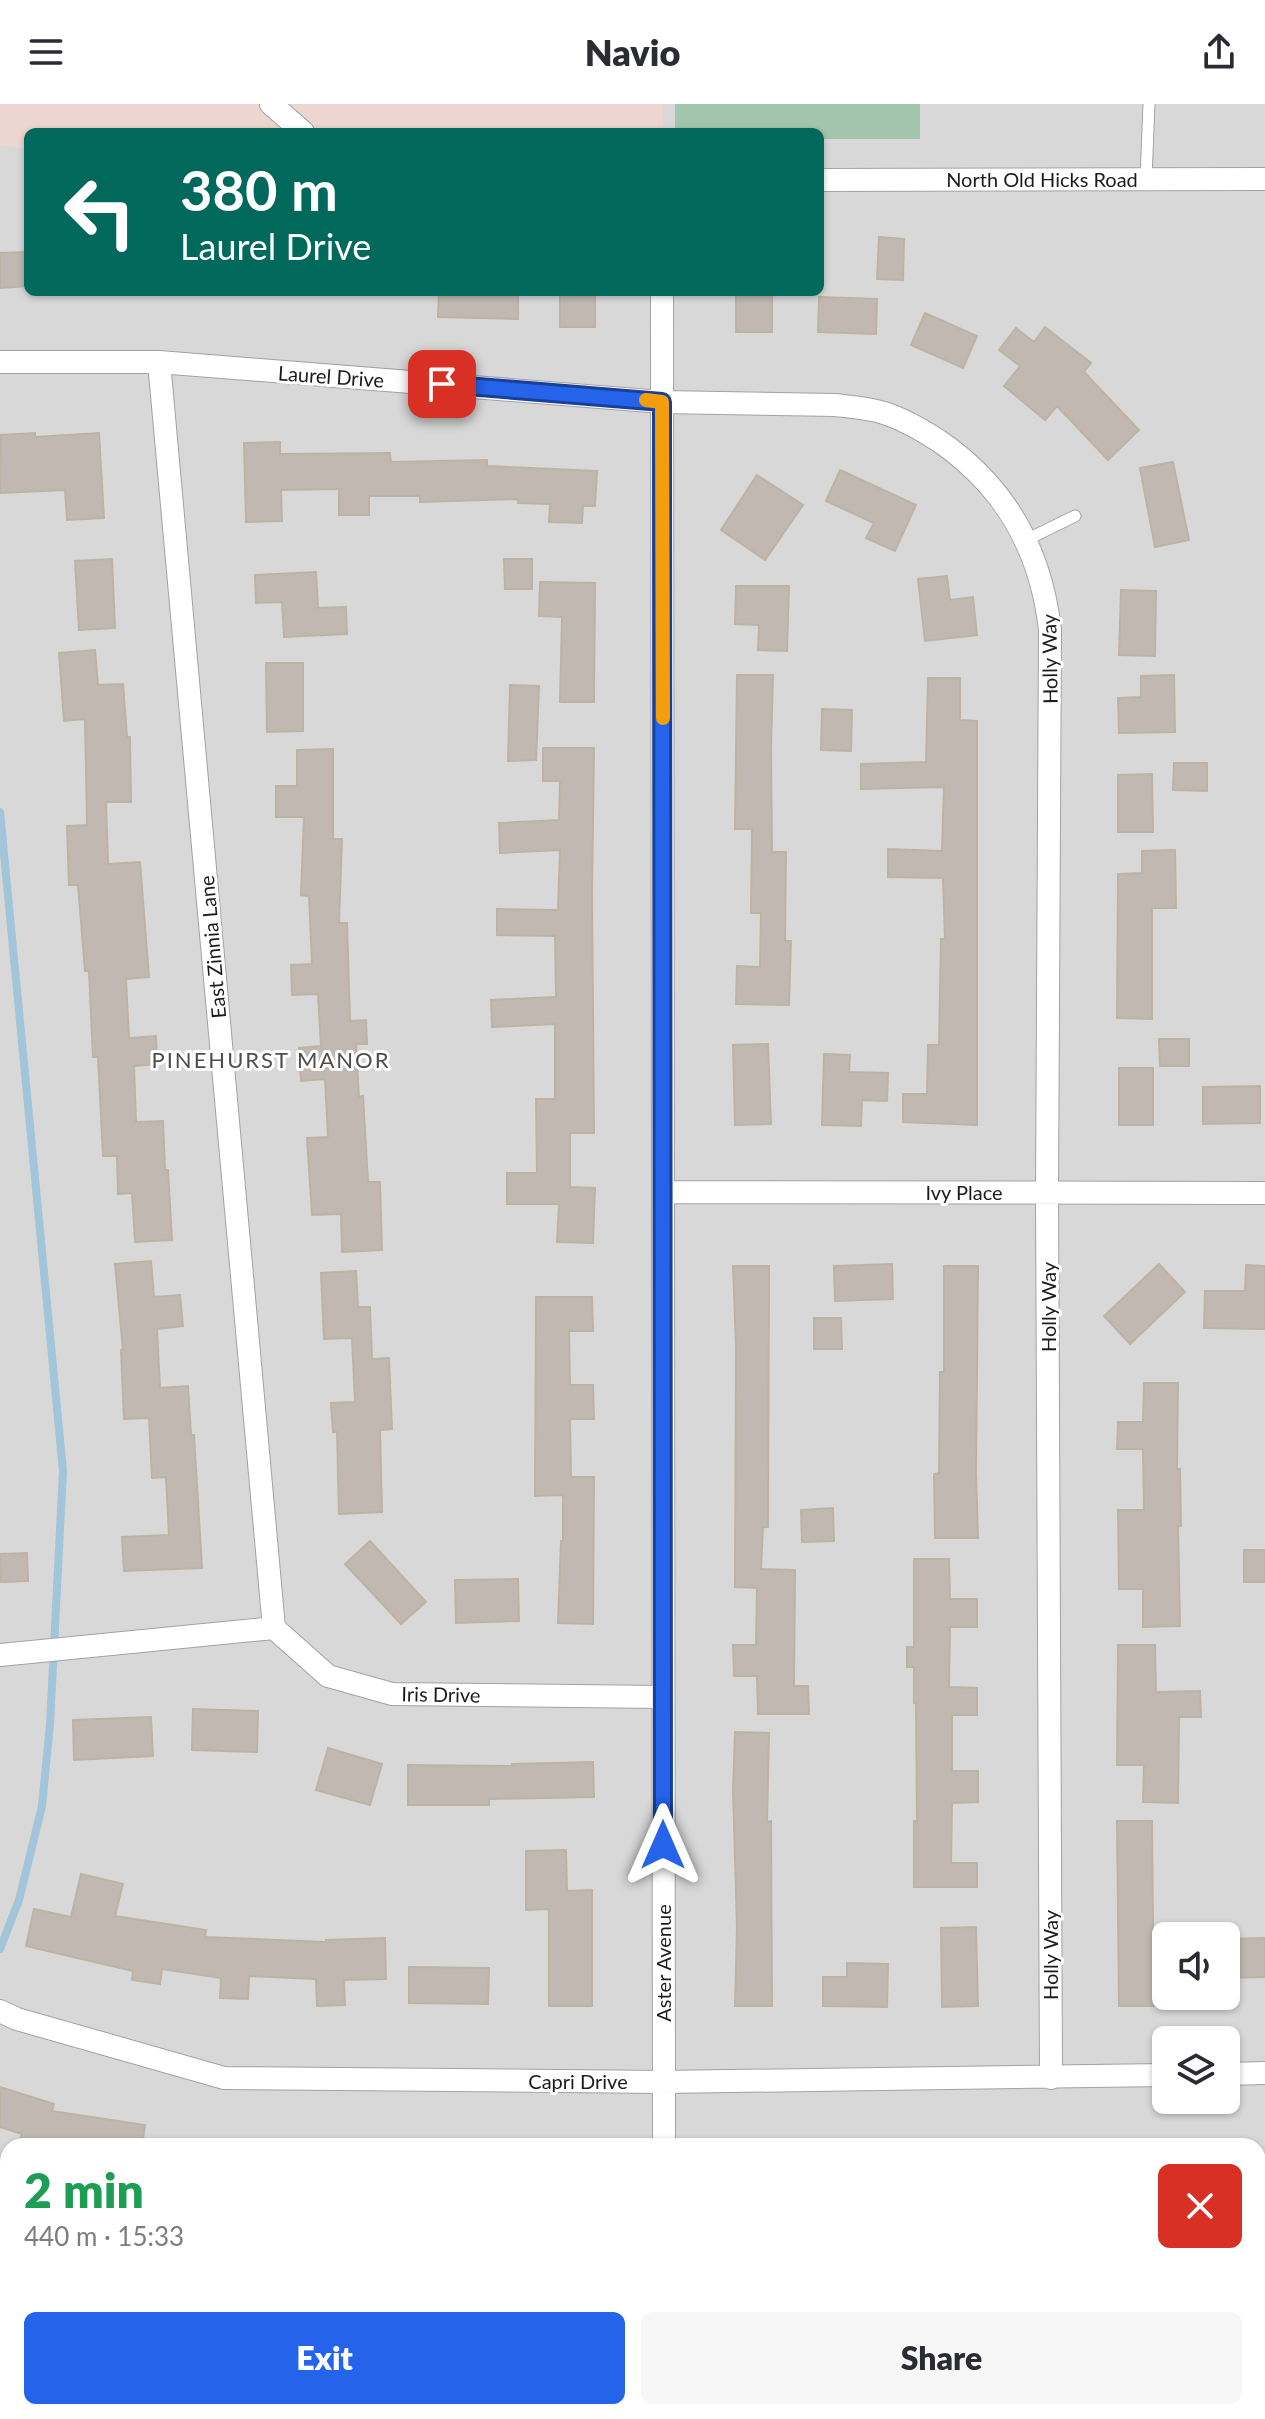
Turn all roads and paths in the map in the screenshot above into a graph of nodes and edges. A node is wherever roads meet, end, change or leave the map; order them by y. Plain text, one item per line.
1 (271, 104) edge
2 (1149, 104) edge
3 (298, 128) edge
4 (1146, 179) junction
5 (1265, 179) edge
6 (824, 180) edge
7 (662, 296) edge
8 (0, 362) edge
9 (159, 362) junction
10 (662, 402) junction
11 (1075, 516) dead end
12 (1026, 540) junction
13 (663, 1192) junction
14 (1047, 1193) junction
15 (1265, 1193) edge
16 (274, 1628) junction
17 (0, 1655) edge
18 (663, 1697) junction
19 (8, 2015) edge
20 (1265, 2073) edge
21 (1240, 2074) edge
22 (1152, 2075) edge
23 (1051, 2078) junction
24 (664, 2082) junction
25 (664, 2138) edge

1 - 3 street
2 - 4 lane
4 - 5 street, North Old Hicks Road
4 - 6 street, North Old Hicks Road
7 - 10 street, Aster Avenue
8 - 9 street, Laurel Drive
9 - 10 street, Laurel Drive
9 - 16 street, East Zinnia Lane
10 - 12 street, Holly Way
10 - 13 street, Aster Avenue
11 - 12 lane
12 - 14 street, Holly Way
13 - 14 street, Ivy Place
13 - 18 street, Aster Avenue
14 - 15 street, Ivy Place
14 - 23 street, Holly Way
16 - 17 street
16 - 18 street, Iris Drive
18 - 24 street, Aster Avenue
19 - 24 street, Capri Drive
20 - 21 street
22 - 23 street, Capri Drive
23 - 24 street, Capri Drive
24 - 25 street, Aster Avenue

